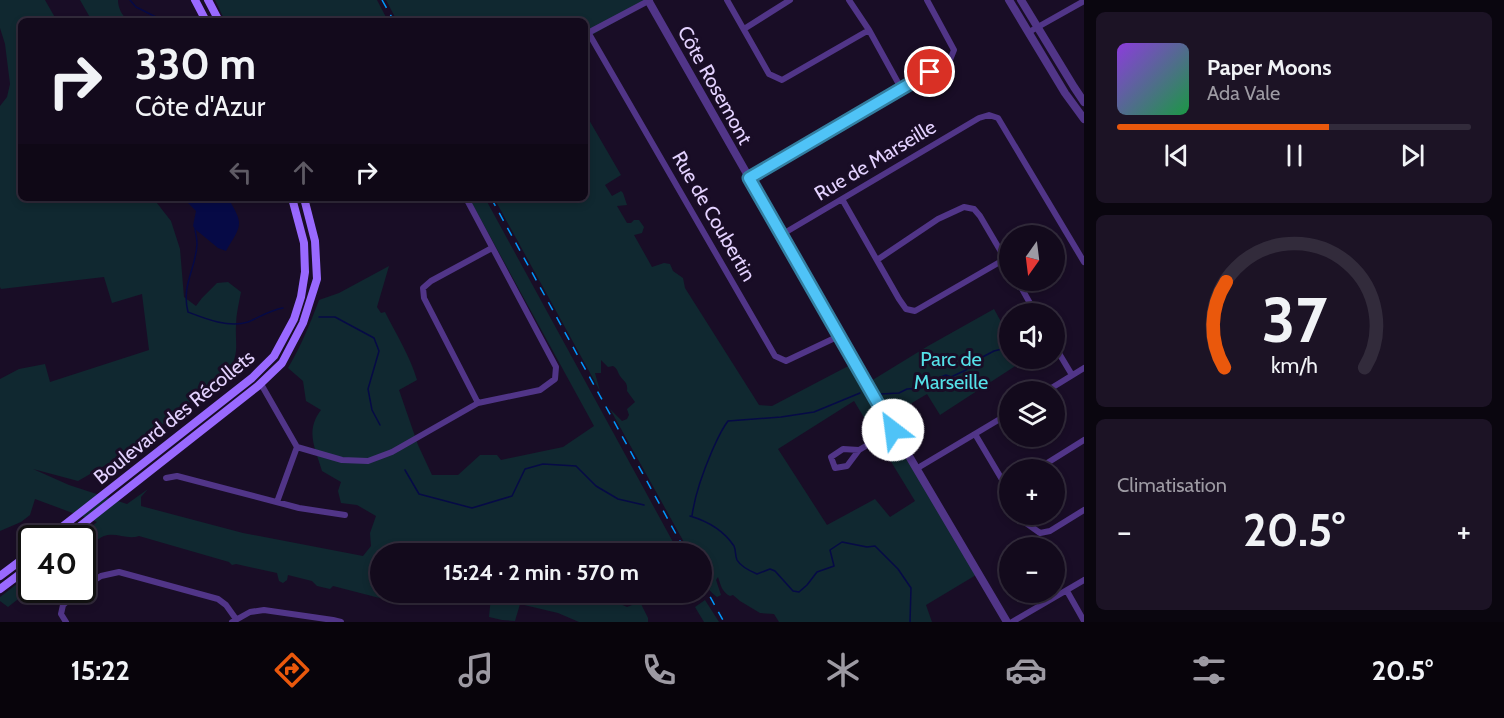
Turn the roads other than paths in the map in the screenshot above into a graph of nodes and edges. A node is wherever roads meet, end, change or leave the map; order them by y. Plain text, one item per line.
1 (195, 0) edge
2 (208, 0) edge
3 (649, 0) edge
4 (727, 0) edge
5 (790, 0) edge
6 (849, 0) edge
7 (927, 0) edge
8 (1009, 0) edge
9 (1021, 0) edge
10 (1084, 1) edge
11 (204, 18) edge
12 (217, 18) edge
13 (1037, 27) junction
14 (744, 29) junction
15 (869, 30) junction
16 (588, 32) edge
17 (1029, 32) junction
18 (588, 35) edge
19 (901, 88) junction
20 (1084, 102) edge
21 (1084, 119) edge
22 (749, 178) junction
23 (842, 199) junction
24 (293, 201) edge
25 (305, 201) edge
26 (468, 201) edge
27 (781, 235) junction
28 (492, 248) junction
29 (999, 249) edge
30 (877, 260) junction
31 (999, 262) edge
32 (1084, 262) edge
33 (838, 336) junction
34 (1065, 363) edge
35 (1084, 368) edge
36 (1072, 375) junction
37 (1062, 381) edge
38 (261, 384) junction
39 (478, 403) junction
40 (999, 420) edge
41 (893, 430) junction
42 (975, 434) junction
43 (1084, 440) edge
44 (297, 447) junction
45 (859, 450) dead end
46 (1054, 459) edge
47 (916, 469) junction
48 (999, 474) edge
49 (166, 478) dead end
50 (277, 502) junction
51 (1084, 510) edge
52 (345, 515) dead end
53 (1065, 522) edge
54 (65, 525) edge
55 (82, 525) edge
56 (1029, 525) edge
57 (1060, 525) edge
58 (17, 563) joint
59 (0, 570) edge
60 (0, 576) edge
61 (18, 576) edge
62 (96, 579) edge
63 (1084, 580) edge
64 (0, 589) edge
65 (1067, 591) junction
66 (65, 603) edge
67 (234, 620) edge
68 (1084, 621) edge
69 (66, 622) edge
70 (341, 622) edge
71 (1007, 622) edge
72 (1012, 622) edge

1 - 11 main road
2 - 12 main road
3 - 16 street
3 - 22 street, Côte Rosemont
4 - 14 street
5 - 14 street
6 - 15 street
7 - 19 street
8 - 17 street
9 - 13 street
10 - 13 street
13 - 17 street
13 - 20 street
14 - 15 street
15 - 19 street
17 - 21 street
18 - 33 street, Rue de Coubertin
19 - 22 street
22 - 27 street, Côte Rosemont
23 - 27 street, Rue de Marseille
23 - 30 street
23 - 32 street, Rue de Marseille
24 - 54 main road, Boulevard des Récollets
25 - 38 main road, Boulevard des Récollets
26 - 28 street
27 - 33 street, Côte Rosemont
28 - 39 street
28 - 39 street
29 - 30 street
30 - 31 street
33 - 41 street, Côte Rosemont
34 - 36 street
35 - 36 street
36 - 37 street
38 - 44 street
38 - 55 main road, Boulevard des Récollets
39 - 44 street
40 - 42 street
41 - 45 street
41 - 47 street, Côte Rosemont
42 - 47 street
42 - 48 street
43 - 46 street
44 - 50 street
47 - 71 street, Côte Rosemont
49 - 50 street
50 - 52 street
51 - 53 street
56 - 57 street
58 - 59 main road
58 - 60 main road
61 - 64 main road
62 - 67 street
63 - 65 street
65 - 68 street
65 - 72 street
66 - 69 street
67 - 70 street

